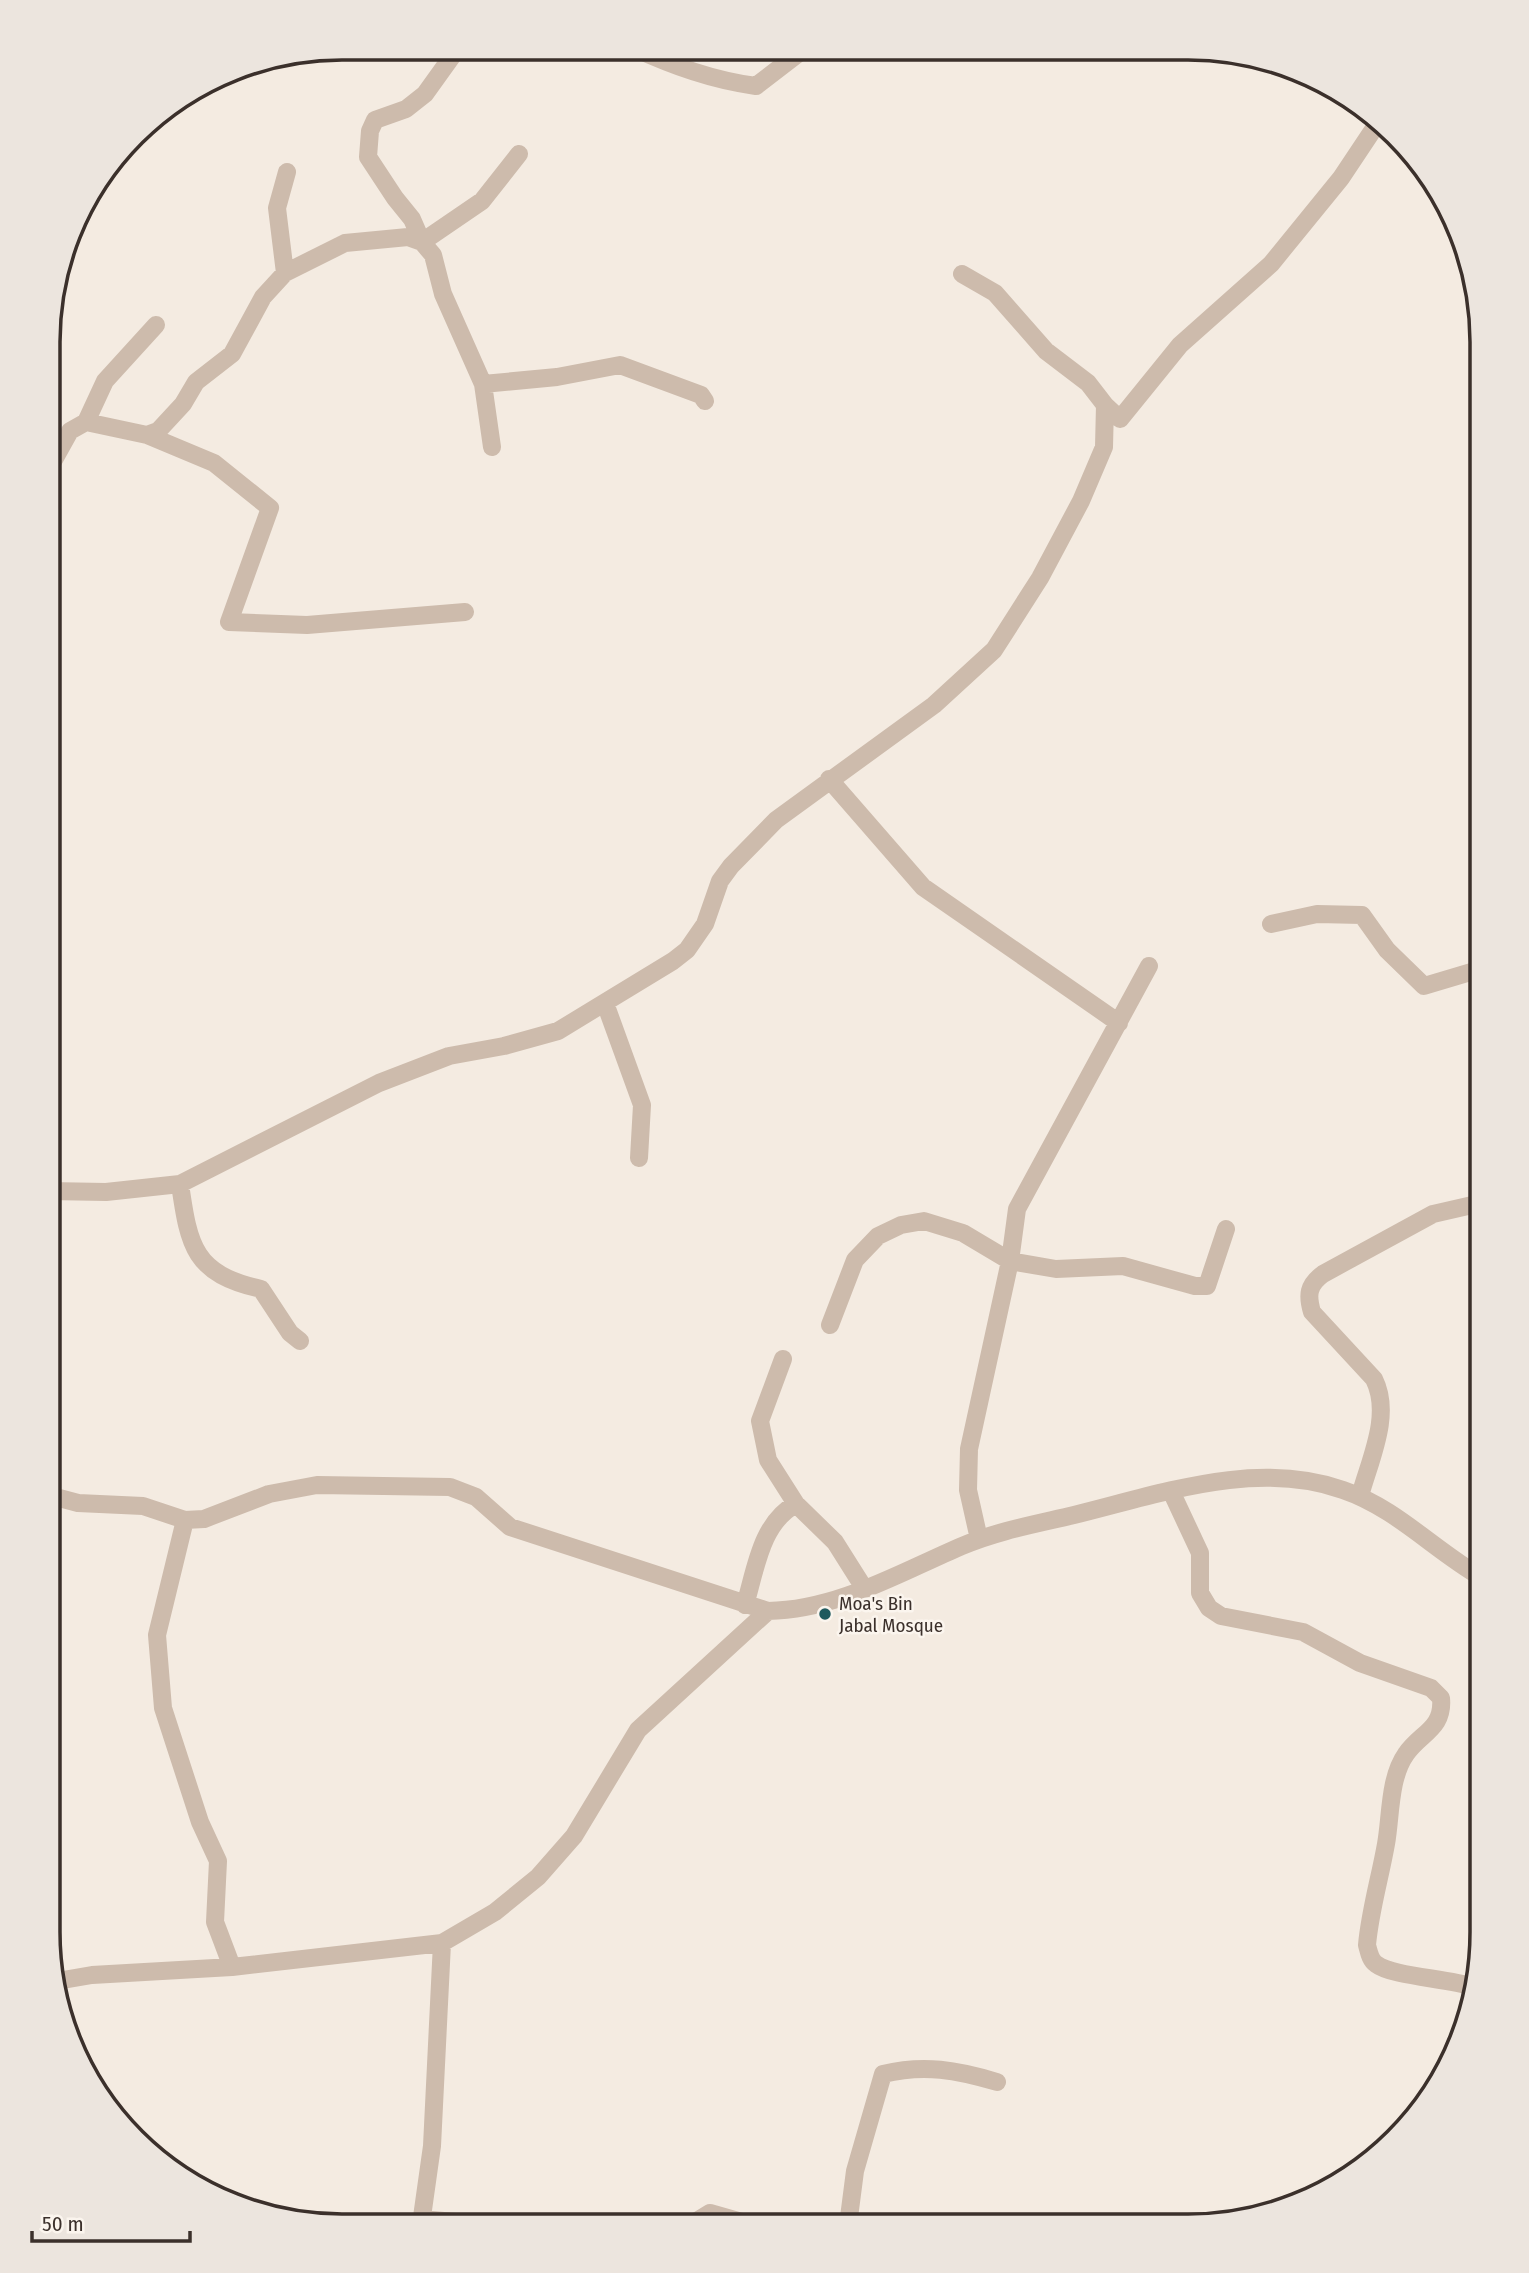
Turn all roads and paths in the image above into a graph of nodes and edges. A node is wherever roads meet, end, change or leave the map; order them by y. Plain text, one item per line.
1 (449, 60) edge
2 (661, 60) edge
3 (790, 60) edge
4 (1373, 129) edge
5 (519, 154) dead end
6 (288, 172) dead end
7 (422, 242) junction
8 (285, 273) junction
9 (962, 274) dead end
10 (156, 325) dead end
11 (483, 384) junction
12 (705, 401) dead end
13 (1105, 405) junction
14 (86, 422) junction
15 (147, 435) junction
16 (1111, 435) dead end
17 (492, 447) dead end
18 (60, 449) edge
19 (465, 612) dead end
20 (829, 779) junction
21 (1271, 924) dead end
22 (1149, 966) dead end
23 (1470, 973) edge
24 (605, 1003) junction
25 (1119, 1023) junction
26 (639, 1157) dead end
27 (180, 1184) junction
28 (60, 1191) edge
29 (1470, 1206) edge
30 (1226, 1229) dead end
31 (1010, 1261) junction
32 (830, 1325) dead end
33 (300, 1341) dead end
34 (783, 1359) dead end
35 (1171, 1491) junction
36 (1360, 1496) junction
37 (60, 1498) edge
38 (796, 1504) junction
39 (185, 1520) junction
40 (979, 1539) junction
41 (1470, 1569) edge
42 (864, 1588) junction
43 (745, 1605) junction
44 (768, 1611) junction
45 (442, 1943) junction
46 (232, 1966) junction
47 (64, 1980) edge
48 (1464, 1984) edge
49 (997, 2082) dead end
50 (422, 2214) edge
51 (849, 2214) edge

1 - 7 street
2 - 3 street
4 - 13 street
5 - 7 street
6 - 8 street
7 - 8 street
7 - 11 street
8 - 15 street
9 - 13 street
10 - 14 street
11 - 12 street
11 - 17 street
13 - 16 street
13 - 20 street
14 - 15 street
14 - 18 street
15 - 19 street
20 - 24 street
20 - 25 street
21 - 23 street
22 - 25 street
24 - 26 street
24 - 27 street
25 - 31 street
27 - 28 street
27 - 33 street
29 - 36 street
30 - 31 street
31 - 32 street
31 - 40 street
34 - 38 street
35 - 36 street
35 - 40 street
35 - 48 street
36 - 41 street
37 - 39 street
38 - 42 street
38 - 43 street
39 - 43 street
39 - 46 street
40 - 42 street
42 - 44 street
43 - 44 street
44 - 45 street
45 - 46 street
45 - 50 street
46 - 47 street
49 - 51 street

